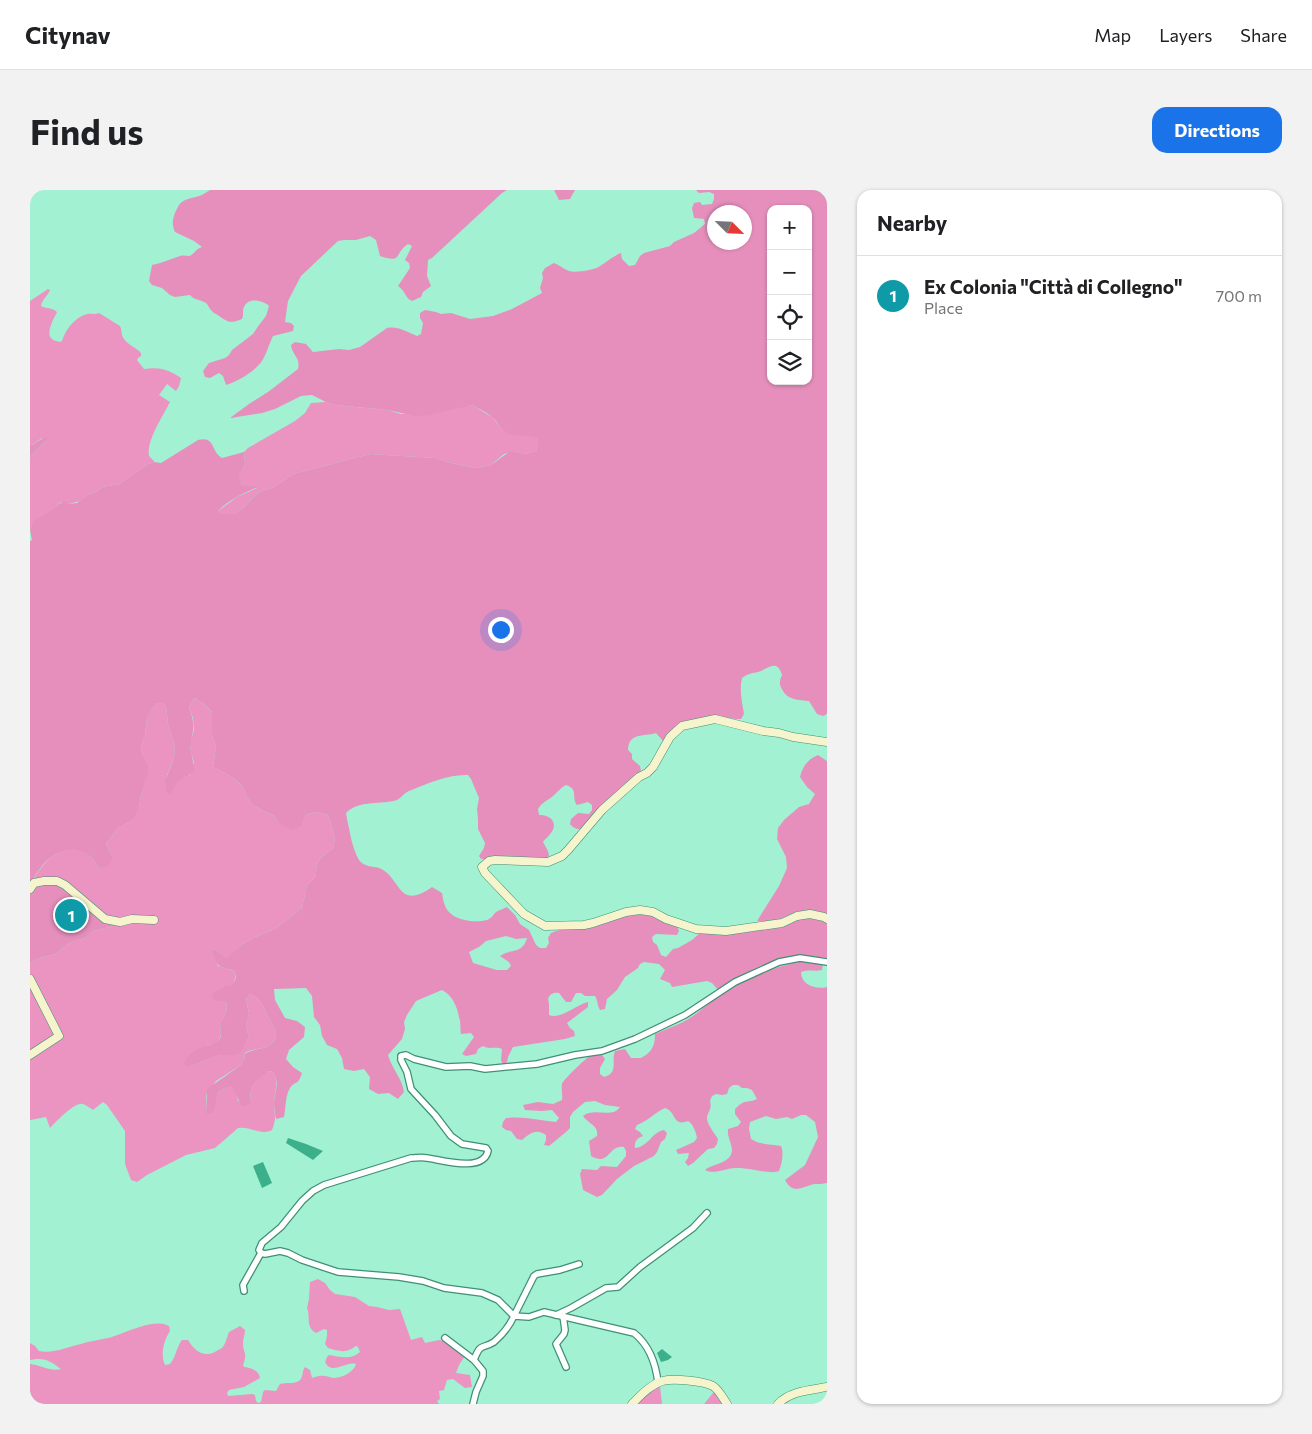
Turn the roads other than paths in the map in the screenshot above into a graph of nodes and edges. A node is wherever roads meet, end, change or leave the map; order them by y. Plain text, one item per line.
1 (827, 742) edge
2 (30, 889) edge
3 (827, 919) edge
4 (154, 920) dead end
5 (827, 962) edge
6 (30, 979) edge
7 (30, 1055) edge
8 (707, 1213) dead end
9 (261, 1253) junction
10 (579, 1264) dead end
11 (244, 1291) dead end
12 (556, 1315) junction
13 (514, 1316) junction
14 (563, 1316) junction
15 (445, 1338) dead end
16 (474, 1360) junction
17 (566, 1367) dead end
18 (662, 1382) junction
19 (827, 1387) edge
20 (473, 1404) edge
21 (632, 1404) edge
22 (727, 1404) edge
23 (778, 1404) edge

1 - 3 street
2 - 4 street
5 - 9 street
6 - 7 street
8 - 12 street
9 - 11 street
9 - 13 street
10 - 13 street
12 - 13 street
12 - 14 street
13 - 16 street
14 - 17 street
14 - 18 street
15 - 16 street
16 - 20 street
18 - 21 street
18 - 22 street
19 - 23 street

